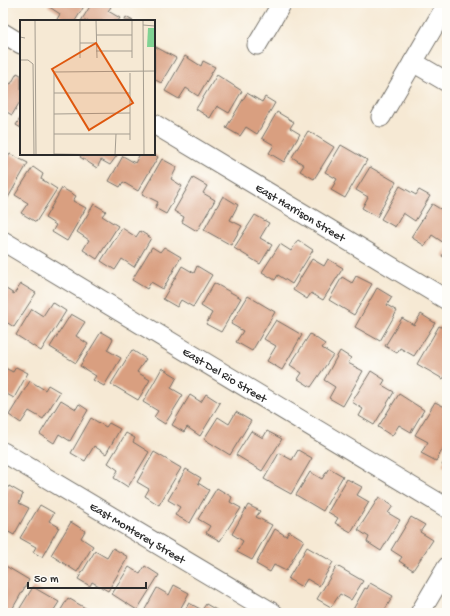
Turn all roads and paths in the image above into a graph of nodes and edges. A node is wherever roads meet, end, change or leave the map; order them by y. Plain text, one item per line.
1 (282, 3) edge
2 (447, 4) edge
3 (3, 33) edge
4 (20, 43) edge
5 (258, 45) dead end
6 (413, 62) junction
7 (447, 82) edge
8 (381, 117) dead end
9 (155, 125) edge
10 (3, 241) edge
11 (447, 300) edge
12 (3, 452) edge
13 (447, 508) edge
14 (447, 567) edge
15 (273, 613) edge
16 (420, 613) edge

1 - 5 street
2 - 6 street
3 - 4 street
6 - 7 street
6 - 8 street
9 - 11 street, East Harrison Street
10 - 13 street, East Del Rio Street
12 - 15 street, East Monterey Street
14 - 16 street

